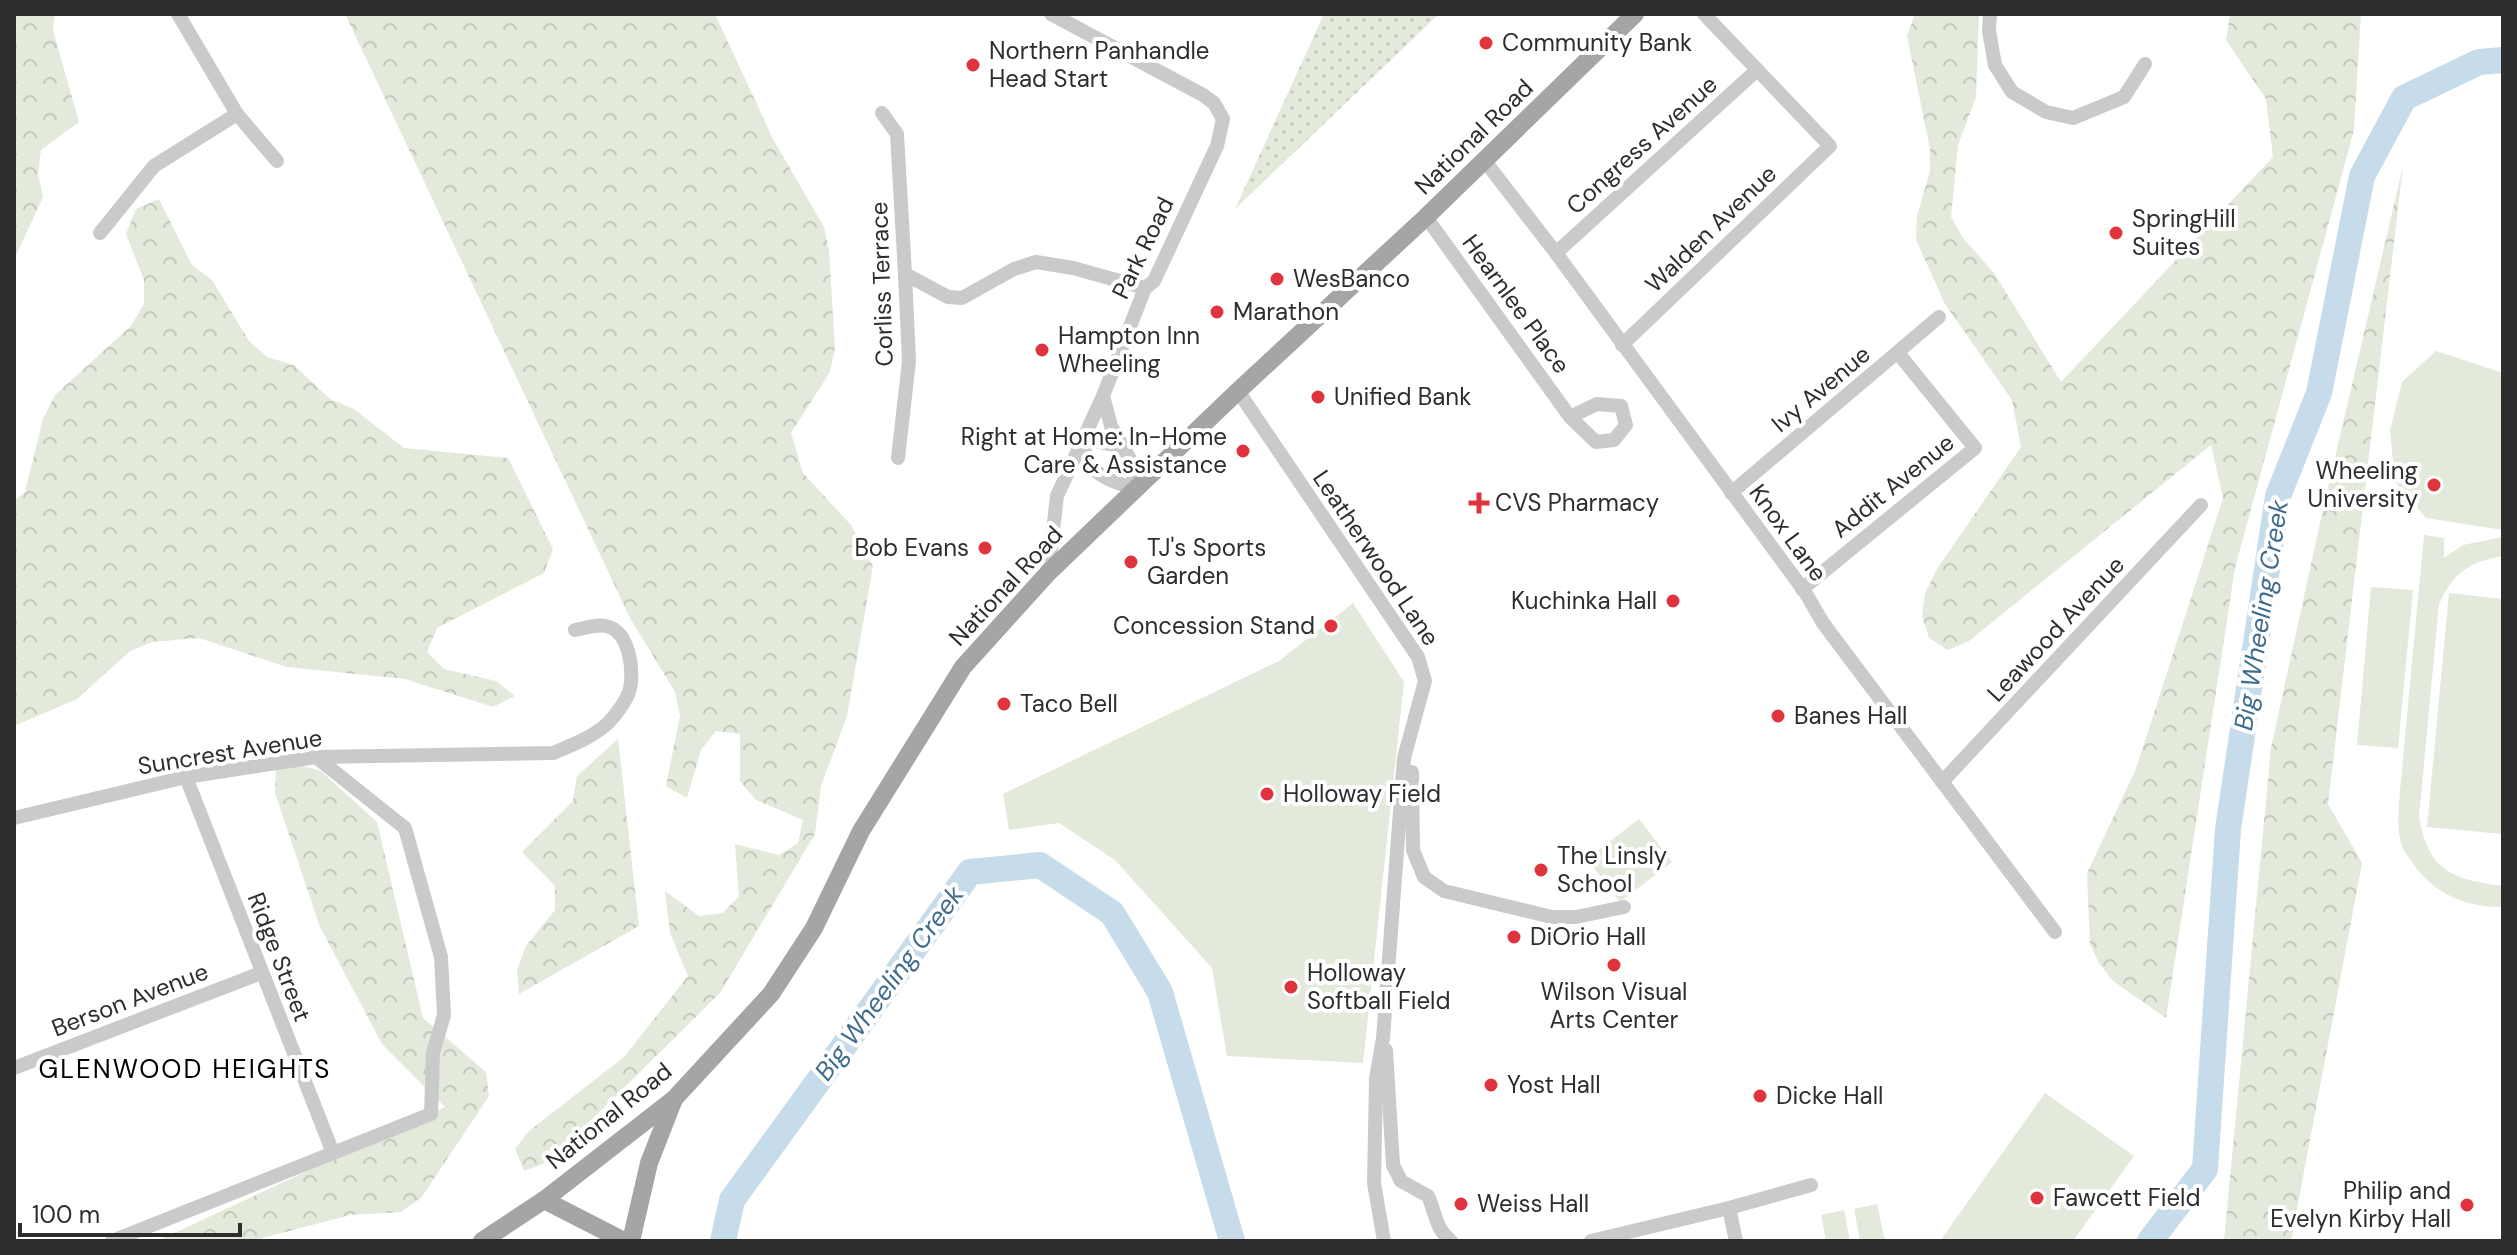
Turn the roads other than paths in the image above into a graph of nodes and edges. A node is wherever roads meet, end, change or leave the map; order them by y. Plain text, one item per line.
1 (178, 14) edge
2 (1051, 14) edge
3 (1635, 14) edge
4 (1704, 14) edge
5 (1990, 14) edge
6 (2145, 64) dead end
7 (1757, 70) junction
8 (882, 113) dead end
9 (237, 114) junction
10 (1484, 160) junction
11 (277, 161) dead end
12 (1426, 217) junction
13 (100, 233) dead end
14 (1556, 253) junction
15 (905, 274) junction
16 (1145, 288) junction
17 (1939, 317) dead end
18 (1622, 345) junction
19 (1898, 353) junction
20 (1238, 391) junction
21 (1103, 396) junction
22 (1570, 417) dead end
23 (1083, 439) junction
24 (1126, 451) junction
25 (898, 458) dead end
26 (1135, 489) junction
27 (1731, 493) junction
28 (2201, 505) dead end
29 (1048, 573) junction
30 (1802, 589) junction
31 (575, 630) dead end
32 (1411, 733) junction
33 (316, 757) junction
34 (186, 777) junction
35 (1942, 782) junction
36 (14, 818) edge
37 (1624, 907) dead end
38 (2055, 932) dead end
39 (261, 973) junction
40 (1383, 1038) junction
41 (14, 1068) edge
42 (674, 1099) junction
43 (333, 1153) junction
44 (1811, 1185) dead end
45 (544, 1200) junction
46 (1729, 1208) junction
47 (112, 1241) edge
48 (482, 1241) edge
49 (624, 1241) edge
50 (631, 1241) edge
51 (1384, 1241) edge
52 (1451, 1241) edge
53 (1591, 1241) edge
54 (1736, 1241) edge

1 - 9 street
2 - 16 street, Park Road
3 - 10 main road, National Road
4 - 7 street
5 - 6 street
7 - 14 street, Congress Avenue
7 - 18 street, Walden Avenue
8 - 15 street, Corliss Terrace
9 - 11 street
9 - 13 street
10 - 12 main road, National Road
10 - 14 street, Knox Lane
12 - 20 main road, National Road
12 - 22 street, Hearnlee Place
14 - 18 street, Knox Lane
15 - 16 street
15 - 25 street, Corliss Terrace
16 - 21 street, Park Road
17 - 19 street, Ivy Avenue
18 - 27 street, Knox Lane
19 - 27 street, Ivy Avenue
19 - 30 street, Addit Avenue
20 - 26 main road, National Road
20 - 32 street, Leatherwood Lane
21 - 23 street, Park Road
21 - 24 street
23 - 24 street
23 - 26 street
23 - 29 street, Park Road
24 - 26 street
26 - 29 main road, National Road
27 - 30 street, Knox Lane
28 - 35 street, Leawood Avenue
29 - 42 main road, National Road
30 - 35 street, Knox Lane
31 - 33 street, Suncrest Avenue
32 - 37 street
32 - 40 street, Leatherwood Lane
33 - 34 street, Suncrest Avenue
33 - 43 street
34 - 36 street, Suncrest Avenue
34 - 39 street, Ridge Street
35 - 38 street, Knox Lane
39 - 41 street, Berson Avenue
39 - 43 street, Ridge Street
40 - 51 street, Leatherwood Lane
40 - 52 street
42 - 45 main road, National Road
42 - 50 main road
43 - 47 street
44 - 46 street
45 - 48 main road, National Road
45 - 49 main road
46 - 53 street
46 - 54 street

